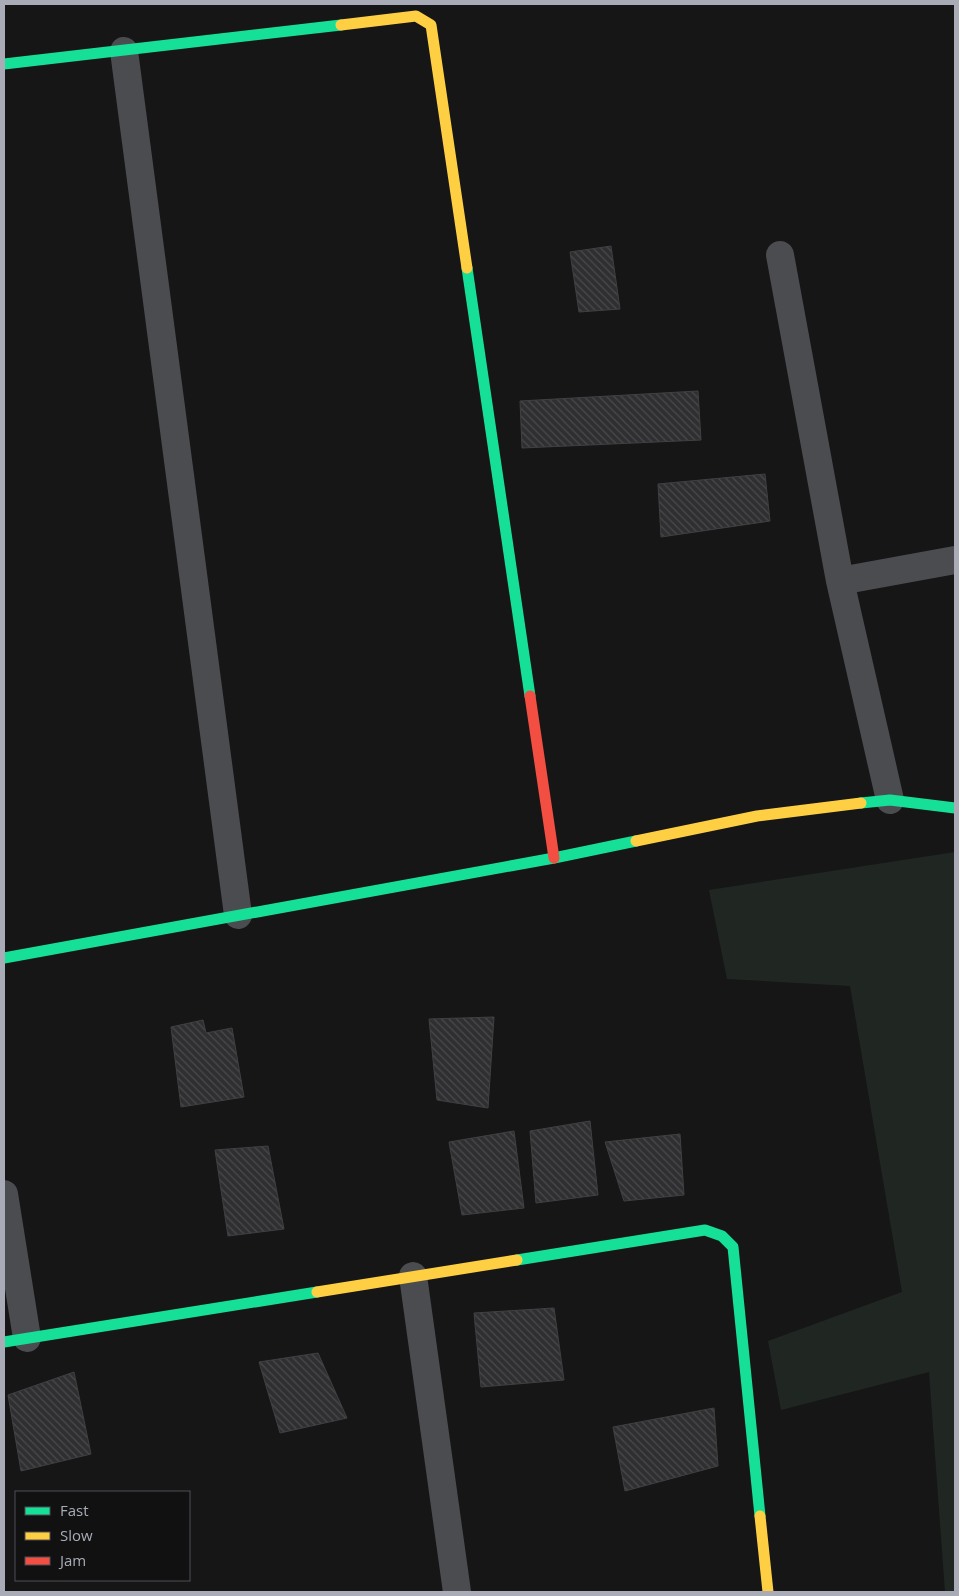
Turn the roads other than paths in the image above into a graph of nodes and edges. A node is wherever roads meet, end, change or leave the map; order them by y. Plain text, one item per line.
1 (124, 51) junction
2 (4, 64) edge
3 (780, 255) dead end
4 (955, 560) edge
5 (840, 581) junction
6 (890, 800) junction
7 (955, 808) edge
8 (554, 858) junction
9 (238, 915) junction
10 (4, 958) edge
11 (4, 1194) edge
12 (414, 1276) junction
13 (15, 1340) edge
14 (457, 1592) edge
15 (768, 1592) edge

1 - 2 street
1 - 8 street
1 - 9 street
3 - 5 street
4 - 5 street
5 - 6 street
6 - 7 street
6 - 8 street
8 - 9 street
9 - 10 street
11 - 13 street
12 - 13 street
12 - 14 street
12 - 15 street

